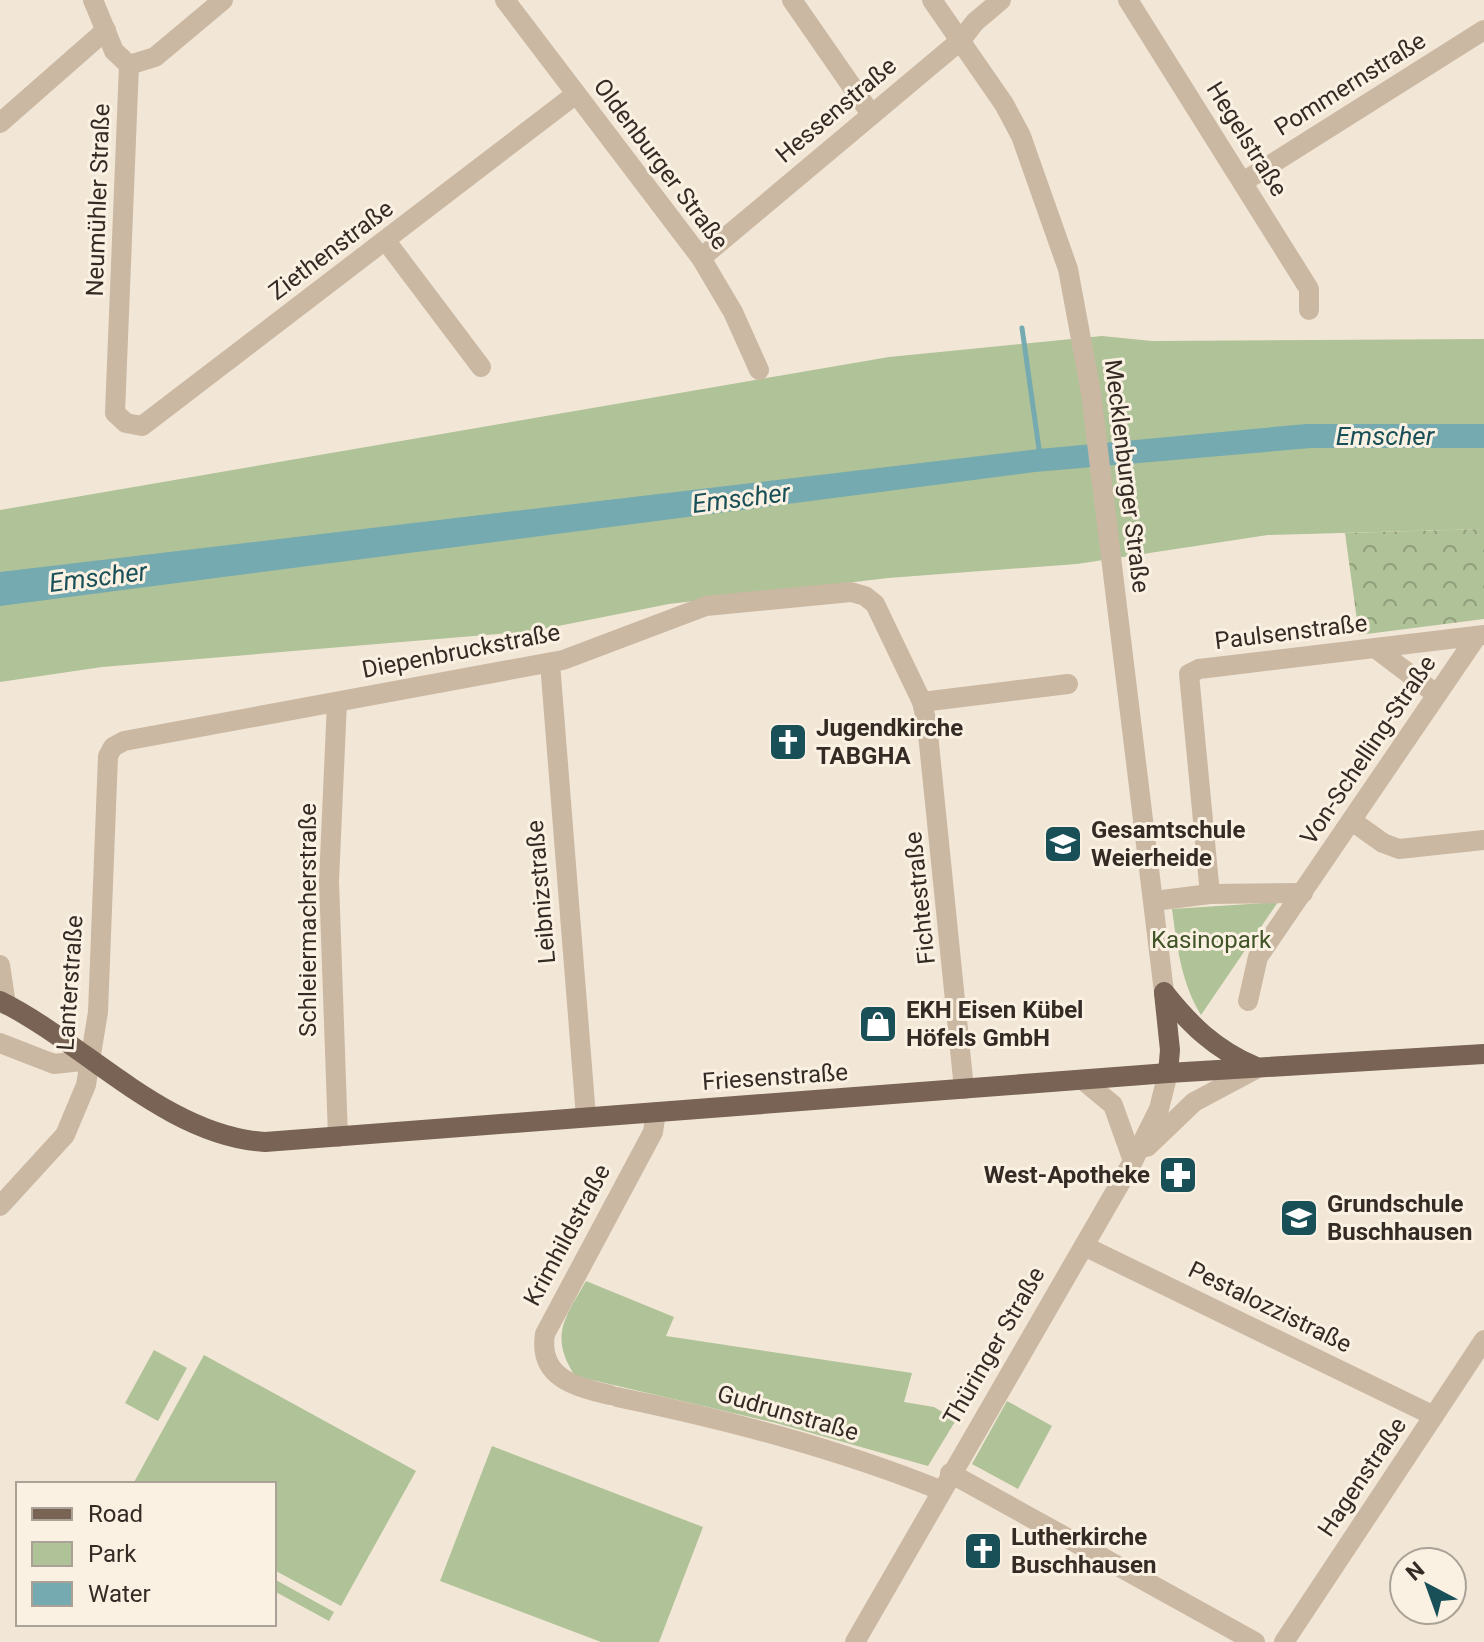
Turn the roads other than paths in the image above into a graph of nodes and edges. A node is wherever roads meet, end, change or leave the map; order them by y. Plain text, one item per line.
1 (93, 0) edge
2 (223, 0) edge
3 (505, 0) edge
4 (792, 0) edge
5 (932, 0) edge
6 (1001, 0) edge
7 (1139, 4) edge
8 (106, 30) junction
9 (1484, 30) edge
10 (961, 40) junction
11 (129, 65) junction
12 (576, 94) junction
13 (871, 114) junction
14 (0, 123) edge
15 (1243, 182) junction
16 (386, 241) junction
17 (701, 258) junction
18 (1309, 310) dead end
19 (481, 367) dead end
20 (759, 370) dead end
21 (115, 413) joint
22 (851, 592) joint
23 (1480, 636) edge
24 (1375, 648) junction
25 (550, 663) junction
26 (1068, 684) dead end
27 (1436, 694) junction
28 (337, 702) junction
29 (922, 702) junction
30 (124, 741) joint
31 (1352, 821) junction
32 (1484, 840) edge
33 (1303, 893) junction
34 (1210, 894) junction
35 (1154, 901) junction
36 (0, 965) edge
37 (1164, 992) junction
38 (1248, 1001) dead end
39 (3, 1003) edge
40 (0, 1043) edge
41 (1484, 1054) edge
42 (91, 1060) junction
43 (1258, 1068) junction
44 (1168, 1073) junction
45 (1083, 1080) junction
46 (964, 1089) junction
47 (656, 1112) junction
48 (586, 1117) junction
49 (338, 1137) junction
50 (1133, 1161) junction
51 (0, 1206) edge
52 (1084, 1246) junction
53 (1484, 1340) edge
54 (614, 1396) joint
55 (1434, 1416) junction
56 (945, 1481) junction
57 (855, 1642) edge
58 (1255, 1642) edge
59 (1284, 1642) edge

1 - 8 street
2 - 11 street
3 - 12 street, Oldenburger Straße
4 - 13 street
5 - 10 street, Mecklenburger Straße
6 - 10 street, Hessenstraße
7 - 15 street, Hegelstraße
8 - 11 street
8 - 14 street
9 - 15 street, Pommernstraße
10 - 13 street, Hessenstraße
10 - 35 street, Mecklenburger Straße
11 - 21 street, Neumühler Straße
12 - 16 street, Ziethenstraße
12 - 17 street, Oldenburger Straße
13 - 17 street, Hessenstraße
15 - 18 street, Hegelstraße
16 - 19 street
16 - 21 street, Ziethenstraße
17 - 20 street, Oldenburger Straße
22 - 25 street, Diepenbruckstraße
22 - 29 street, Fichtestraße
23 - 24 street, Paulsenstraße
23 - 27 street, Von-Schelling-Straße
24 - 27 street
24 - 34 street, Paulsenstraße
25 - 28 street, Diepenbruckstraße
25 - 48 street, Leibnizstraße
26 - 29 street
27 - 31 street, Von-Schelling-Straße
28 - 30 street, Diepenbruckstraße
28 - 49 street, Schleiermacherstraße
29 - 46 street, Fichtestraße
30 - 42 street, Lanterstraße
31 - 32 street
31 - 33 street, Von-Schelling-Straße
33 - 34 street
33 - 38 street, Von-Schelling-Straße
34 - 35 street
35 - 37 street, Mecklenburger Straße
36 - 39 street, Friesenstraße
37 - 43 main road
37 - 44 main road, Mecklenburger Straße
39 - 42 main road, Friesenstraße
40 - 42 street
41 - 43 main road, Friesenstraße
42 - 49 main road, Friesenstraße
42 - 51 street, Lanterstraße
43 - 44 main road, Friesenstraße
43 - 50 street
44 - 45 main road, Friesenstraße
44 - 50 street, Thüringer Straße
45 - 46 main road, Friesenstraße
45 - 50 street
46 - 47 main road, Friesenstraße
47 - 48 main road, Friesenstraße
47 - 54 street, Krimhildstraße
48 - 49 main road, Friesenstraße
50 - 52 street, Thüringer Straße
52 - 55 street, Pestalozzistraße
52 - 56 street, Thüringer Straße
53 - 55 street, Hagenstraße
54 - 56 street, Gudrunstraße
55 - 59 street, Hagenstraße
56 - 57 street, Thüringer Straße
56 - 58 street, Gudrunstraße

